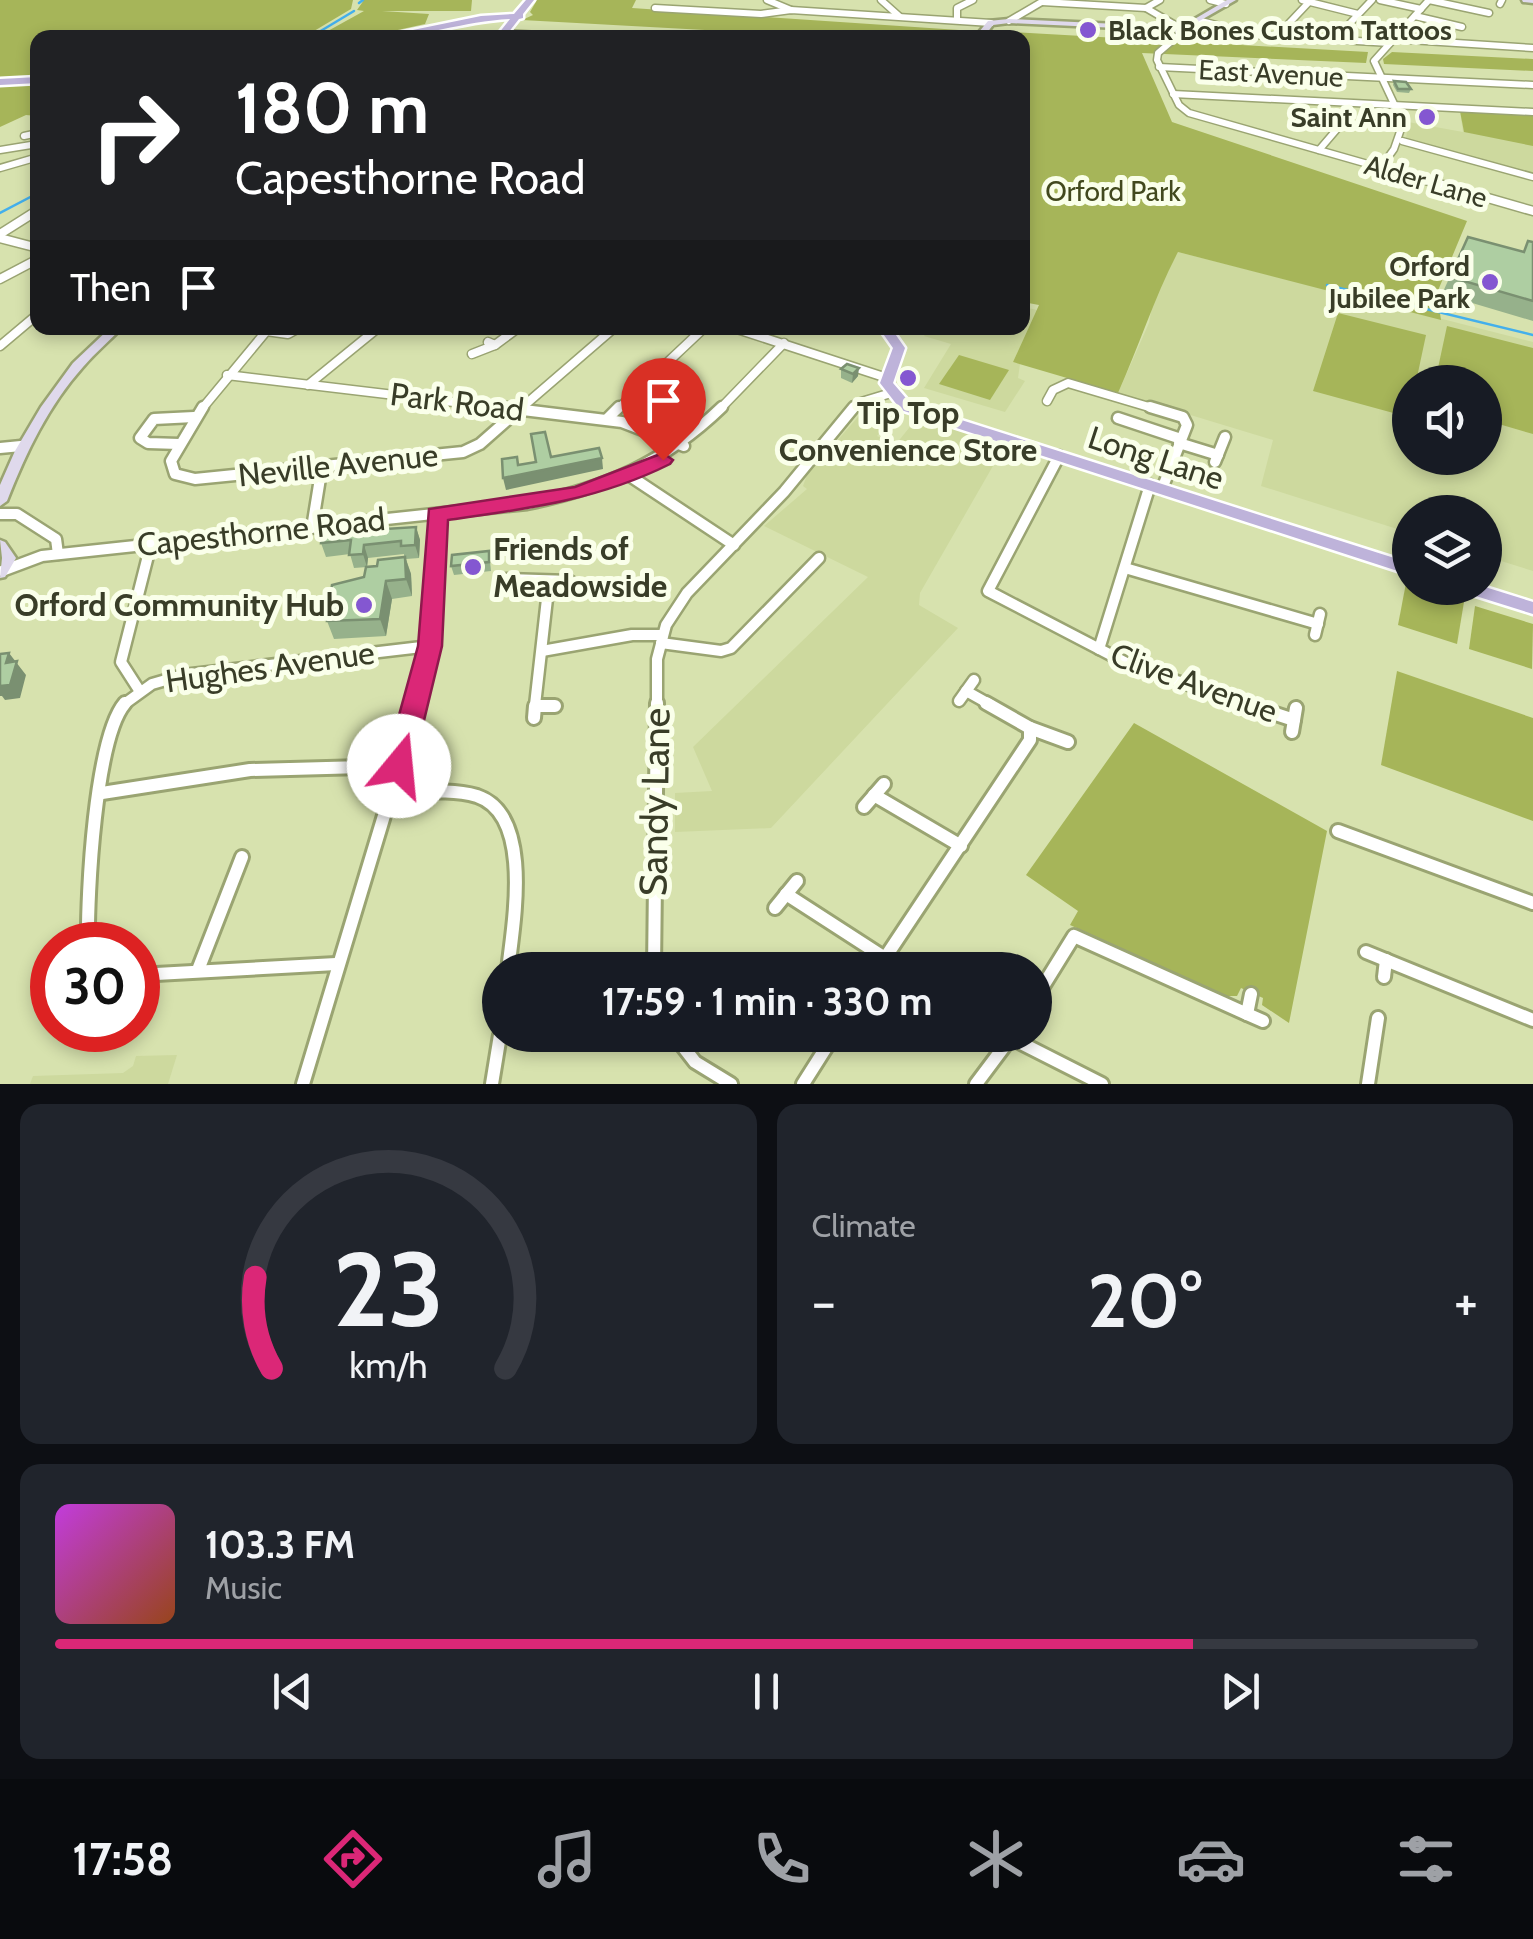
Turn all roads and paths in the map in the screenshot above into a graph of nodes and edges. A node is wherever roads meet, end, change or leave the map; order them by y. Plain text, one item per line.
1 (528, 0) edge
2 (766, 0) edge
3 (799, 0) edge
4 (881, 0) edge
5 (973, 0) edge
6 (1160, 0) edge
7 (1210, 0) edge
8 (1372, 0) edge
9 (1380, 0) edge
10 (1429, 0) edge
11 (1044, 1) edge
12 (1307, 1) edge
13 (783, 2) edge
14 (1229, 2) edge
15 (655, 8) dead end
16 (1146, 8) junction
17 (843, 9) dead end
18 (1420, 9) junction
19 (791, 10) junction
20 (1489, 13) dead end
21 (1358, 14) junction
22 (517, 16) junction
23 (1414, 16) junction
24 (900, 17) junction
25 (957, 19) junction
26 (471, 20) junction
27 (487, 20) junction
28 (1009, 20) junction
29 (1201, 21) junction
30 (991, 22) junction
31 (1462, 27) dead end
32 (419, 30) edge
33 (500, 30) edge
34 (505, 30) edge
35 (984, 30) edge
36 (1180, 30) junction
37 (1277, 36) junction
38 (1336, 38) junction
39 (1392, 41) junction
40 (1533, 48) edge
41 (1145, 61) dead end
42 (1158, 64) junction
43 (1382, 78) junction
44 (30, 80) edge
45 (0, 82) edge
46 (1533, 86) edge
47 (1173, 94) junction
48 (1399, 106) junction
49 (1533, 112) edge
50 (1338, 129) dead end
51 (1402, 141) junction
52 (30, 145) edge
53 (0, 150) edge
54 (1319, 150) junction
55 (30, 159) edge
56 (1381, 167) junction
57 (0, 168) edge
58 (1533, 177) edge
59 (1533, 211) edge
60 (30, 215) edge
61 (0, 236) edge
62 (30, 245) edge
63 (30, 262) edge
64 (0, 279) edge
65 (30, 321) edge
66 (109, 335) edge
67 (263, 335) edge
68 (369, 335) edge
69 (506, 335) edge
70 (606, 335) edge
71 (697, 335) edge
72 (757, 335) edge
73 (892, 335) edge
74 (784, 343) junction
75 (0, 346) edge
76 (472, 354) dead end
77 (226, 375) junction
78 (308, 385) junction
79 (889, 386) junction
80 (1037, 390) dead end
81 (519, 409) junction
82 (1132, 410) dead end
83 (194, 417) junction
84 (607, 420) junction
85 (1225, 438) dead end
86 (1180, 441) junction
87 (179, 444) junction
88 (21, 446) junction
89 (684, 446) junction
90 (0, 448) edge
91 (1059, 456) junction
92 (322, 466) junction
93 (630, 476) junction
94 (1156, 487) junction
95 (0, 501) edge
96 (0, 514) edge
97 (437, 514) junction
98 (312, 528) junction
99 (150, 544) junction
100 (734, 545) junction
101 (3, 547) edge
102 (58, 554) junction
103 (42, 556) junction
104 (819, 558) dead end
105 (1392, 563) edge
106 (1125, 568) junction
107 (1, 572) edge
108 (506, 580) dead end
109 (549, 580) junction
110 (570, 581) dead end
111 (1502, 598) edge
112 (1533, 608) edge
113 (1318, 624) dead end
114 (662, 639) junction
115 (430, 646) junction
116 (1100, 649) junction
117 (542, 652) junction
118 (139, 690) junction
119 (966, 691) dead end
120 (555, 706) dead end
121 (1294, 720) dead end
122 (1030, 728) junction
123 (1068, 742) dead end
124 (399, 766) junction
125 (884, 784) dead end
126 (390, 792) junction
127 (102, 794) junction
128 (874, 796) junction
129 (864, 807) dead end
130 (1347, 838) dead end
131 (961, 846) junction
132 (242, 857) dead end
133 (797, 881) dead end
134 (786, 894) junction
135 (1533, 904) edge
136 (776, 908) dead end
137 (90, 922) edge
138 (509, 952) edge
139 (654, 952) edge
140 (865, 952) edge
141 (889, 952) edge
142 (1366, 952) dead end
143 (1386, 960) junction
144 (336, 964) junction
145 (198, 970) junction
146 (1052, 972) edge
147 (160, 973) edge
148 (1384, 977) dead end
149 (1251, 994) dead end
150 (1247, 1014) junction
151 (1378, 1018) dead end
152 (1533, 1020) edge
153 (1264, 1021) dead end
154 (497, 1052) edge
155 (687, 1052) edge
156 (823, 1052) edge
157 (1001, 1052) edge
158 (1041, 1052) edge
159 (303, 1084) edge
160 (492, 1084) edge
161 (730, 1084) edge
162 (803, 1084) edge
163 (976, 1084) edge
164 (1102, 1084) edge
165 (1369, 1084) edge

1 - 22 main road
2 - 13 street
3 - 17 street
4 - 24 street
5 - 25 street
6 - 16 street
7 - 14 street
8 - 21 street
9 - 18 street
10 - 18 street
10 - 20 street
11 - 16 street
11 - 28 street
12 - 21 street
12 - 37 street
13 - 19 street
14 - 29 street
15 - 19 street
16 - 36 street
18 - 23 street
19 - 24 street
21 - 38 street
22 - 26 main road
22 - 27 main road
22 - 34 main road
23 - 31 street
23 - 39 street
24 - 25 street
25 - 30 street
26 - 27 main road
26 - 32 main road
27 - 33 main road
28 - 30 street
28 - 36 street
29 - 36 street
29 - 37 street
30 - 35 street
36 - 42 street
37 - 38 street
38 - 39 street
39 - 40 street
39 - 43 street
41 - 42 street, East Avenue
42 - 43 street, East Avenue
42 - 47 street
43 - 46 street, East Avenue
43 - 48 street
44 - 45 main road
47 - 48 street
47 - 54 street, Alder Lane
48 - 49 street
48 - 51 street
50 - 54 street
51 - 56 street
51 - 58 street
52 - 53 street
54 - 56 street, Alder Lane
55 - 57 street
56 - 59 street, Alder Lane
60 - 61 street
61 - 62 street
63 - 64 street
65 - 75 street
66 - 88 street
67 - 77 street
68 - 78 street
69 - 76 street
70 - 81 street, Neville Avenue
71 - 84 street
72 - 74 street
73 - 79 main road
74 - 79 street
74 - 89 street, Capesthorne Road
77 - 78 street, Park Road
77 - 83 street
78 - 81 street, Park Road
79 - 91 main road, Long Lane
79 - 100 street
80 - 86 street
81 - 84 street, Park Road
81 - 92 street, Neville Avenue
82 - 86 street
83 - 87 street
83 - 87 street
84 - 89 street, Park Road
85 - 86 street
86 - 94 street
87 - 92 street, Neville Avenue
88 - 90 street
88 - 95 street
89 - 93 street, Capesthorne Road
91 - 94 main road, Long Lane
91 - 116 street, Clive Avenue
92 - 98 street
93 - 97 street, Capesthorne Road
93 - 100 street
94 - 105 main road, Long Lane
94 - 106 street
96 - 102 street
97 - 98 street, Capesthorne Road
97 - 115 street
98 - 99 street, Capesthorne Road
99 - 102 street, Capesthorne Road
99 - 118 street
100 - 114 street
101 - 103 street, Capesthorne Road
101 - 107 street
102 - 103 street, Capesthorne Road
103 - 107 street, Capesthorne Road
104 - 114 street
106 - 113 street
106 - 116 street
108 - 109 street
109 - 110 street
109 - 117 street
111 - 112 main road
114 - 117 street
114 - 139 street, Sandy Lane
115 - 118 street, Hughes Avenue
115 - 124 street
116 - 121 street, Clive Avenue
117 - 120 street
118 - 127 street, Hughes Avenue
119 - 122 street
122 - 123 street
122 - 131 street
124 - 126 street
124 - 127 street
125 - 128 street
126 - 138 street
126 - 144 street
127 - 137 street, Hughes Avenue
128 - 129 street
128 - 131 street
130 - 135 street
131 - 141 street
132 - 145 street
133 - 134 street
134 - 136 street
134 - 140 street
142 - 143 street
143 - 148 street
143 - 152 street
144 - 145 street
144 - 159 street
145 - 147 street
146 - 150 street
149 - 150 street
150 - 153 street
151 - 165 street
154 - 160 street
155 - 161 street
156 - 162 street
157 - 163 street
158 - 164 street

